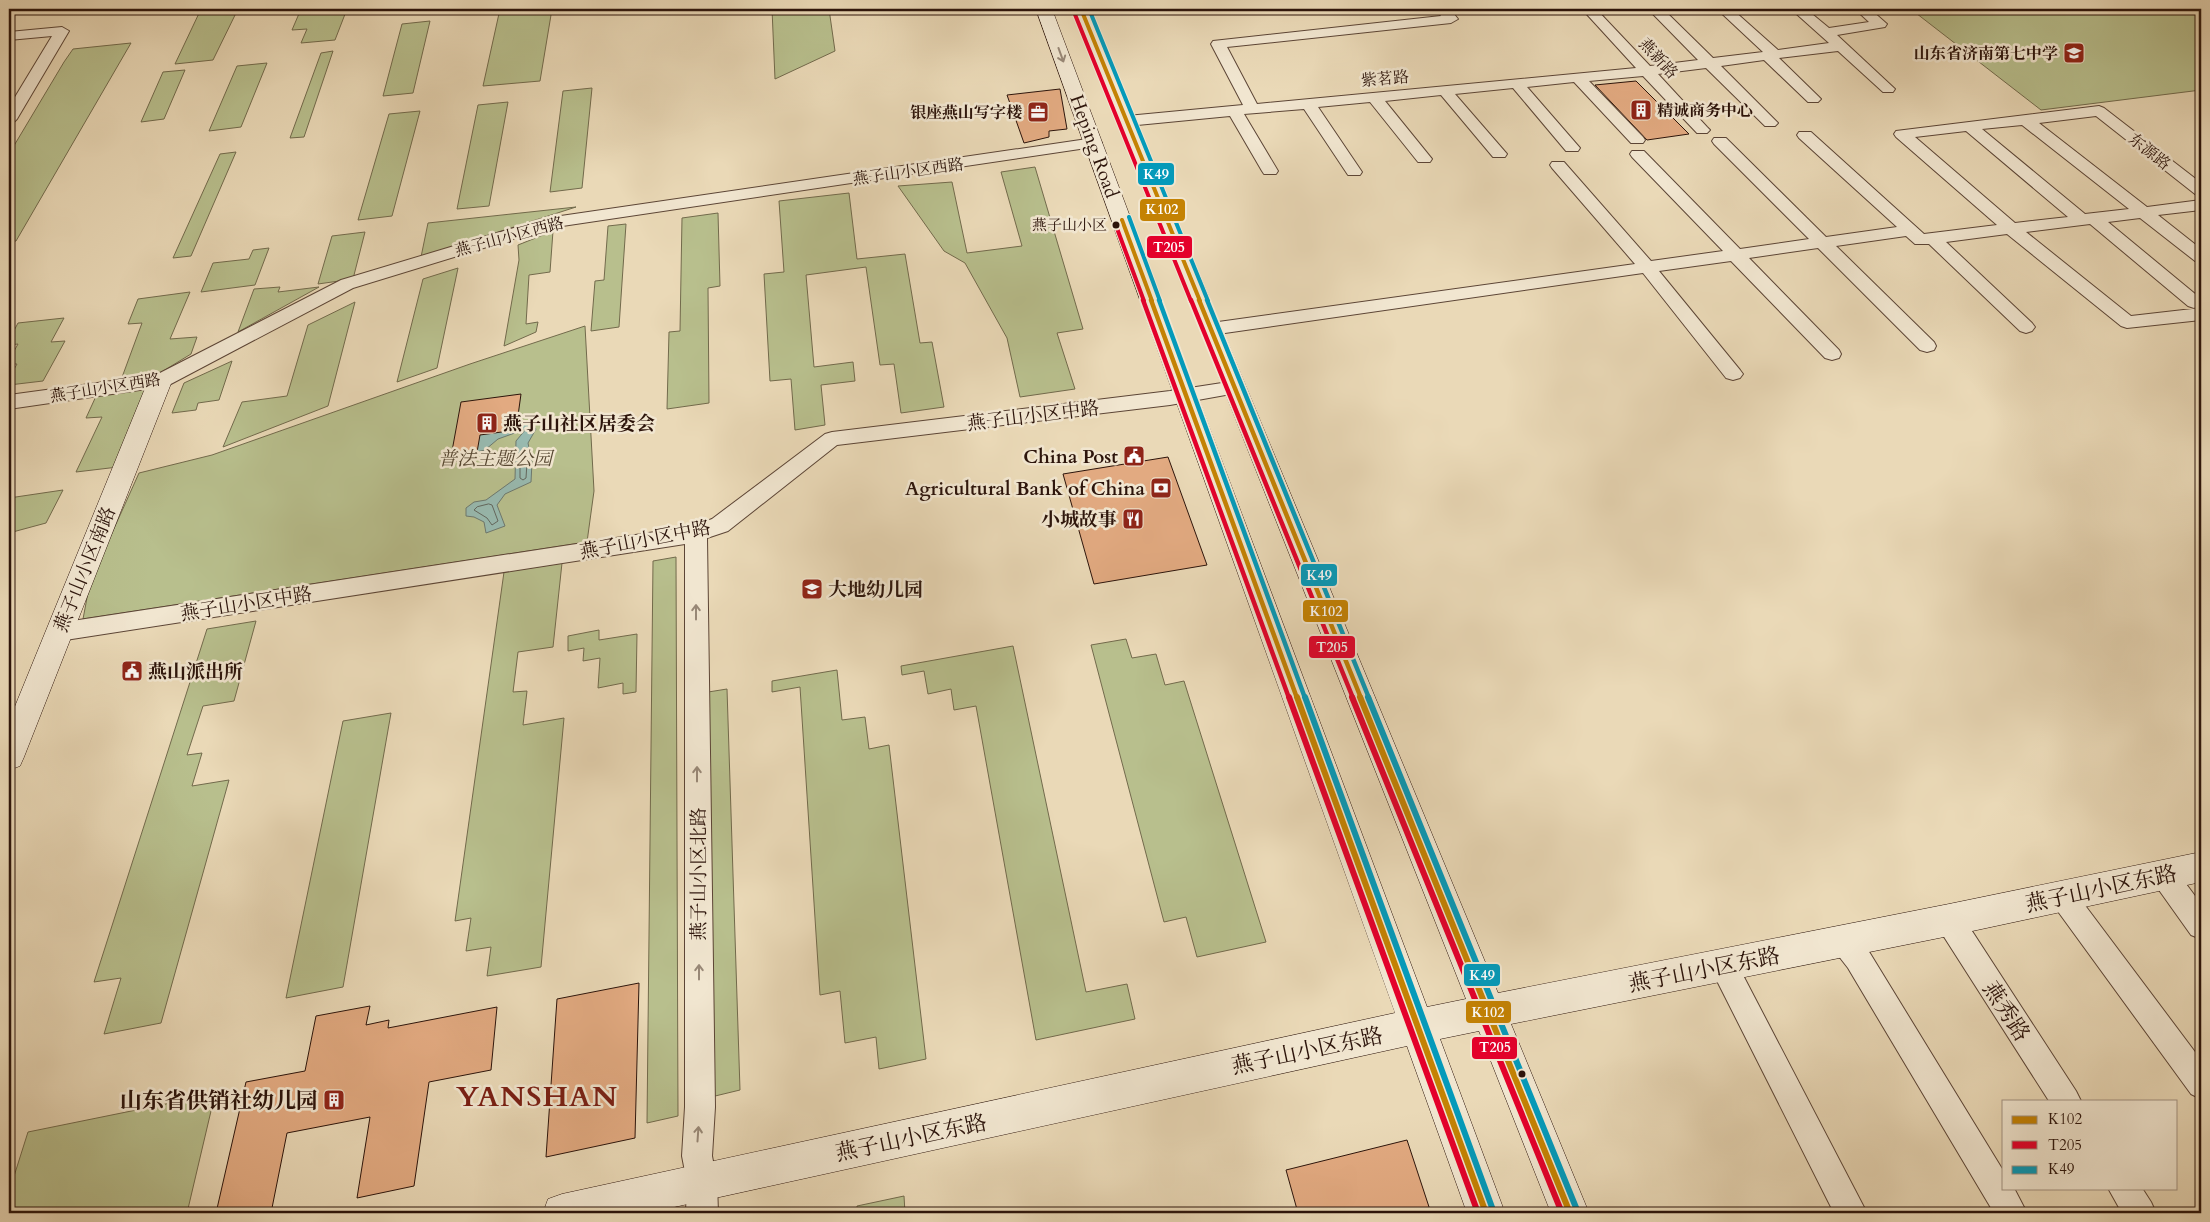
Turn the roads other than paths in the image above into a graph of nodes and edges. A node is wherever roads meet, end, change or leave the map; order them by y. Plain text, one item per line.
1 (1044, 9) edge
2 (1081, 9) edge
3 (1442, 9) edge
4 (1589, 9) edge
5 (1655, 9) edge
6 (1724, 9) edge
7 (1798, 9) edge
8 (1862, 9) edge
9 (1826, 33) junction
10 (9, 36) edge
11 (1841, 46) junction
12 (1772, 55) junction
13 (1711, 63) junction
14 (1647, 71) junction
15 (1578, 78) junction
16 (1516, 83) junction
17 (1888, 89) dead end
18 (1444, 90) junction
19 (1374, 97) junction
20 (1813, 99) dead end
21 (1308, 103) junction
22 (1252, 108) junction
23 (1234, 110) junction
24 (9, 119) edge
25 (2025, 119) junction
26 (1127, 121) junction
27 (1770, 123) dead end
28 (1969, 126) junction
29 (1702, 130) dead end
30 (1805, 135) dead end
31 (1720, 141) dead end
32 (1094, 143) junction
33 (1572, 148) dead end
34 (1499, 154) dead end
35 (1424, 159) dead end
36 (1558, 165) dead end
37 (1270, 171) dead end
38 (1354, 172) dead end
39 (2201, 191) edge
40 (2201, 205) edge
41 (2145, 212) junction
42 (2088, 219) junction
43 (2010, 228) junction
44 (1910, 230) junction
45 (1932, 238) junction
46 (1822, 242) junction
47 (1736, 255) junction
48 (2201, 257) edge
49 (1647, 267) junction
50 (2198, 308) edge
51 (2026, 327) dead end
52 (1211, 328) junction
53 (1928, 346) dead end
54 (1832, 354) dead end
55 (1733, 374) dead end
56 (160, 381) junction
57 (1235, 387) junction
58 (1186, 396) junction
59 (9, 402) edge
60 (696, 534) junction
61 (59, 632) junction
62 (9, 757) edge
63 (2201, 867) edge
64 (2163, 874) junction
65 (2063, 897) junction
66 (1948, 920) junction
67 (2201, 926) edge
68 (1844, 941) junction
69 (1723, 966) junction
70 (1489, 1012) junction
71 (1417, 1026) junction
72 (2201, 1084) edge
73 (2065, 1100) edge
74 (2125, 1190) edge
75 (702, 1198) edge
76 (562, 1213) edge
77 (1486, 1213) edge
78 (1570, 1213) edge
79 (1851, 1213) edge
80 (2011, 1213) edge
81 (2140, 1213) edge

1 -> 32 main road, Heping Road
2 - 26 main road, Heping Road
3 - 22 street
4 - 14 street, 燕新路
5 - 13 street
6 - 12 street
7 - 9 street
8 - 9 street
9 - 11 street
10 - 24 street
11 - 12 street, 紫茗路
11 - 17 street
12 - 13 street, 紫茗路
12 - 20 street
13 - 14 street, 紫茗路
13 - 27 street
14 - 15 street, 紫茗路
14 - 29 street, 燕新路
15 - 16 street, 紫茗路
15 - 47 street
16 - 18 street, 紫茗路
16 - 33 street
18 - 19 street, 紫茗路
18 - 34 street
19 - 21 street, 紫茗路
19 - 35 street
21 - 22 street, 紫茗路
21 - 38 street
22 - 23 street, 紫茗路
23 - 26 street, 紫茗路
23 - 37 street
25 - 28 street
25 - 39 street, 东源路
25 - 41 street
26 - 52 main road, Heping Road
28 - 42 street
28 - 43 street
30 - 44 street
31 - 46 street
32 - 56 street, 燕子山小区西路
32 - 58 main road, Heping Road
36 - 49 street
40 - 41 street
41 - 42 street
41 - 48 street
42 - 43 street
42 - 50 street
43 - 45 street
43 - 50 street
44 - 45 street
44 - 46 street
45 - 51 street
46 - 47 street
46 - 53 street
47 - 49 street
47 - 54 street
49 - 52 street
49 - 55 street
52 - 57 main road, Heping Road
56 - 59 street, 燕子山小区西路
56 - 61 main road, 燕子山小区南路
57 - 58 street, 燕子山小区中路
57 - 70 main road, Heping Road
58 - 60 street, 燕子山小区中路
58 - 71 main road, Heping Road
60 - 61 street, 燕子山小区中路
75 -> 60 street, 燕子山小区北路
61 - 62 main road, 燕子山小区南路
63 - 64 main road, 燕子山小区东路
64 - 65 main road, 燕子山小区东路
64 - 67 street
65 - 66 main road, 燕子山小区东路
65 - 72 street
66 - 68 main road, 燕子山小区东路
66 - 73 street, 燕秀路
68 - 69 main road, 燕子山小区东路
68 - 80 street
69 - 70 main road, 燕子山小区东路
69 - 79 street
70 - 71 main road, 燕子山小区东路
70 - 78 main road, Heping Road
71 - 75 main road, 燕子山小区东路
71 - 77 main road, Heping Road
74 - 81 street
75 - 76 main road, 燕子山小区东路

